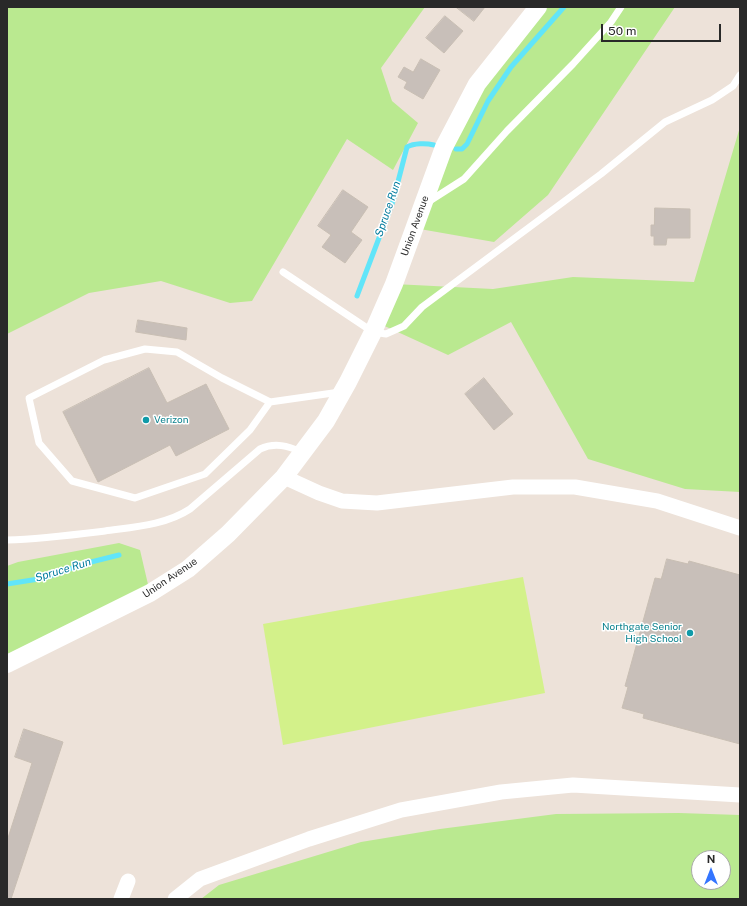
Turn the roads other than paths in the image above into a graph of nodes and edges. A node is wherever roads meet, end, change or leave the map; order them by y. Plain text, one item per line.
1 (538, 7) edge
2 (621, 7) edge
3 (740, 75) edge
4 (422, 205) junction
5 (283, 272) dead end
6 (373, 332) junction
7 (343, 392) junction
8 (270, 402) junction
9 (302, 452) junction
10 (284, 477) junction
11 (740, 528) edge
12 (7, 540) edge
13 (7, 664) edge
14 (740, 796) edge
15 (128, 881) dead end
16 (121, 899) edge
17 (174, 899) edge

1 - 4 street, Union Avenue
2 - 4 lane
3 - 6 lane
4 - 6 street, Union Avenue
5 - 6 lane
6 - 7 street, Union Avenue
7 - 8 lane
7 - 9 street, Union Avenue
8 - 8 lane
9 - 10 street, Union Avenue
9 - 12 lane
10 - 11 street
10 - 13 street, Union Avenue
14 - 17 street
15 - 16 street

